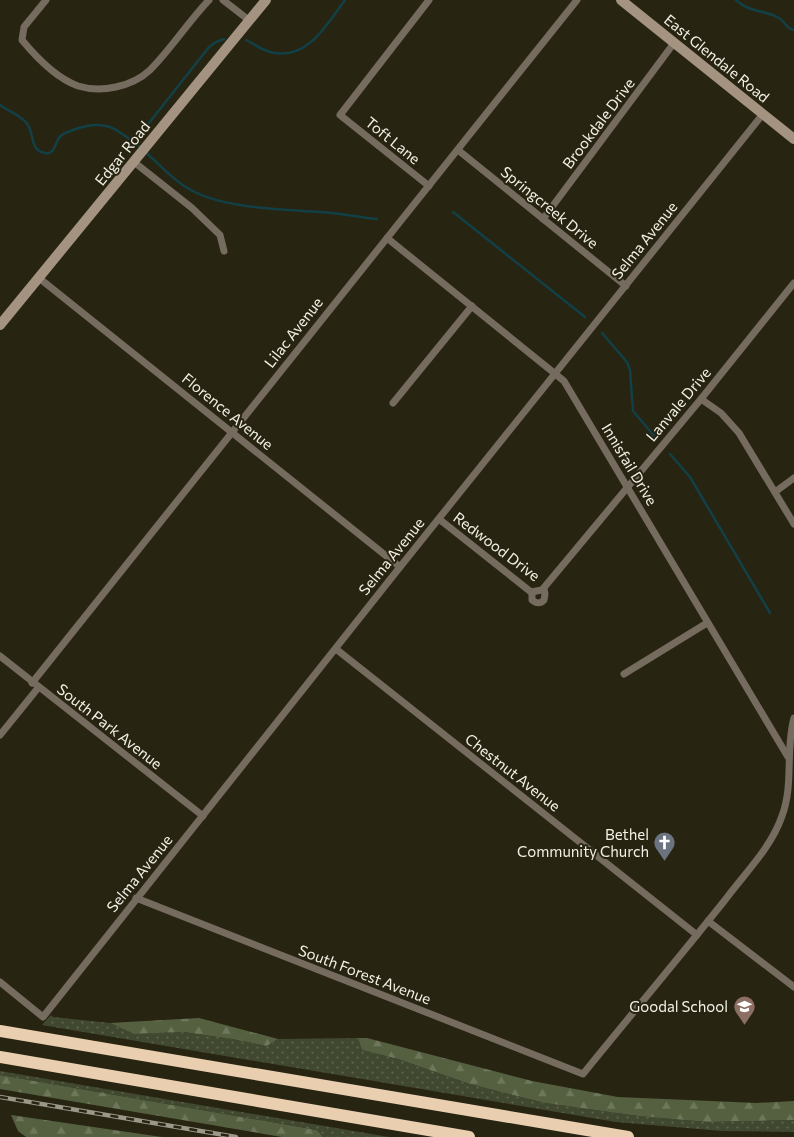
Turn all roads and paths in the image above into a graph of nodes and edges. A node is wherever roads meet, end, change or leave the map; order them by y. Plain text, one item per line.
1 (46, 0) edge
2 (209, 0) edge
3 (223, 0) edge
4 (266, 0) edge
5 (429, 0) edge
6 (577, 0) edge
7 (621, 0) edge
8 (250, 20) junction
9 (674, 43) junction
10 (763, 114) junction
11 (794, 139) edge
12 (458, 150) junction
13 (140, 155) junction
14 (429, 186) junction
15 (543, 219) junction
16 (387, 238) junction
17 (224, 251) dead end
18 (39, 278) junction
19 (794, 283) edge
20 (626, 286) junction
21 (472, 306) junction
22 (1, 323) edge
23 (556, 373) junction
24 (702, 398) junction
25 (393, 403) dead end
26 (232, 432) junction
27 (794, 478) edge
28 (628, 486) junction
29 (775, 492) junction
30 (439, 519) junction
31 (794, 524) edge
32 (400, 567) junction
33 (538, 591) joint
34 (707, 623) junction
35 (336, 649) junction
36 (0, 656) edge
37 (624, 674) dead end
38 (32, 682) junction
39 (38, 688) junction
40 (794, 718) edge
41 (0, 735) edge
42 (788, 757) junction
43 (203, 816) junction
44 (136, 898) junction
45 (708, 921) junction
46 (697, 935) junction
47 (0, 982) edge
48 (794, 987) edge
49 (0, 1031) edge
50 (0, 1058) edge
51 (469, 1137) edge
52 (628, 1137) edge

1 - 2 street
3 - 8 street
4 - 8 street, Edgar Road
5 - 14 street, Toft Lane
6 - 12 street, Lilac Avenue
7 - 9 street, East Glendale Road
8 - 13 street, Edgar Road
9 - 10 street, East Glendale Road
9 - 15 street, Brookdale Drive
10 - 11 street, East Glendale Road
10 - 20 street, Selma Avenue
12 - 14 street, Lilac Avenue
12 - 15 street, Springcreek Drive
13 - 17 street
13 - 18 street, Edgar Road
14 - 16 street, Lilac Avenue
15 - 20 street, Springcreek Drive
16 - 21 street, Innisfail Drive
16 - 26 street, Lilac Avenue
18 - 22 street, Edgar Road
18 - 26 street, Florence Avenue
19 - 24 street, Lanvale Drive
20 - 23 street, Selma Avenue
21 - 23 street, Innisfail Drive
21 - 25 street
23 - 28 street, Innisfail Drive
23 - 30 street, Selma Avenue
24 - 28 street, Lanvale Drive
24 - 29 street
26 - 32 street, Florence Avenue
26 - 38 street, Lilac Avenue
27 - 29 street
28 - 33 street, Lanvale Drive
28 - 34 street, Innisfail Drive
29 - 31 street
30 - 32 street, Selma Avenue
30 - 33 street, Redwood Drive
32 - 35 street, Selma Avenue
34 - 37 street
34 - 42 street, Innisfail Drive
35 - 43 street, Selma Avenue
35 - 46 street, Chestnut Avenue
36 - 38 street, South Park Avenue
38 - 39 street, South Park Avenue
39 - 41 street
39 - 43 street, South Park Avenue
40 - 42 street
42 - 45 street
43 - 44 street, Selma Avenue
44 - 46 street, South Forest Avenue
44 - 47 street, Selma Avenue
45 - 46 street
45 - 48 street
49 - 52 highway
50 - 51 highway

